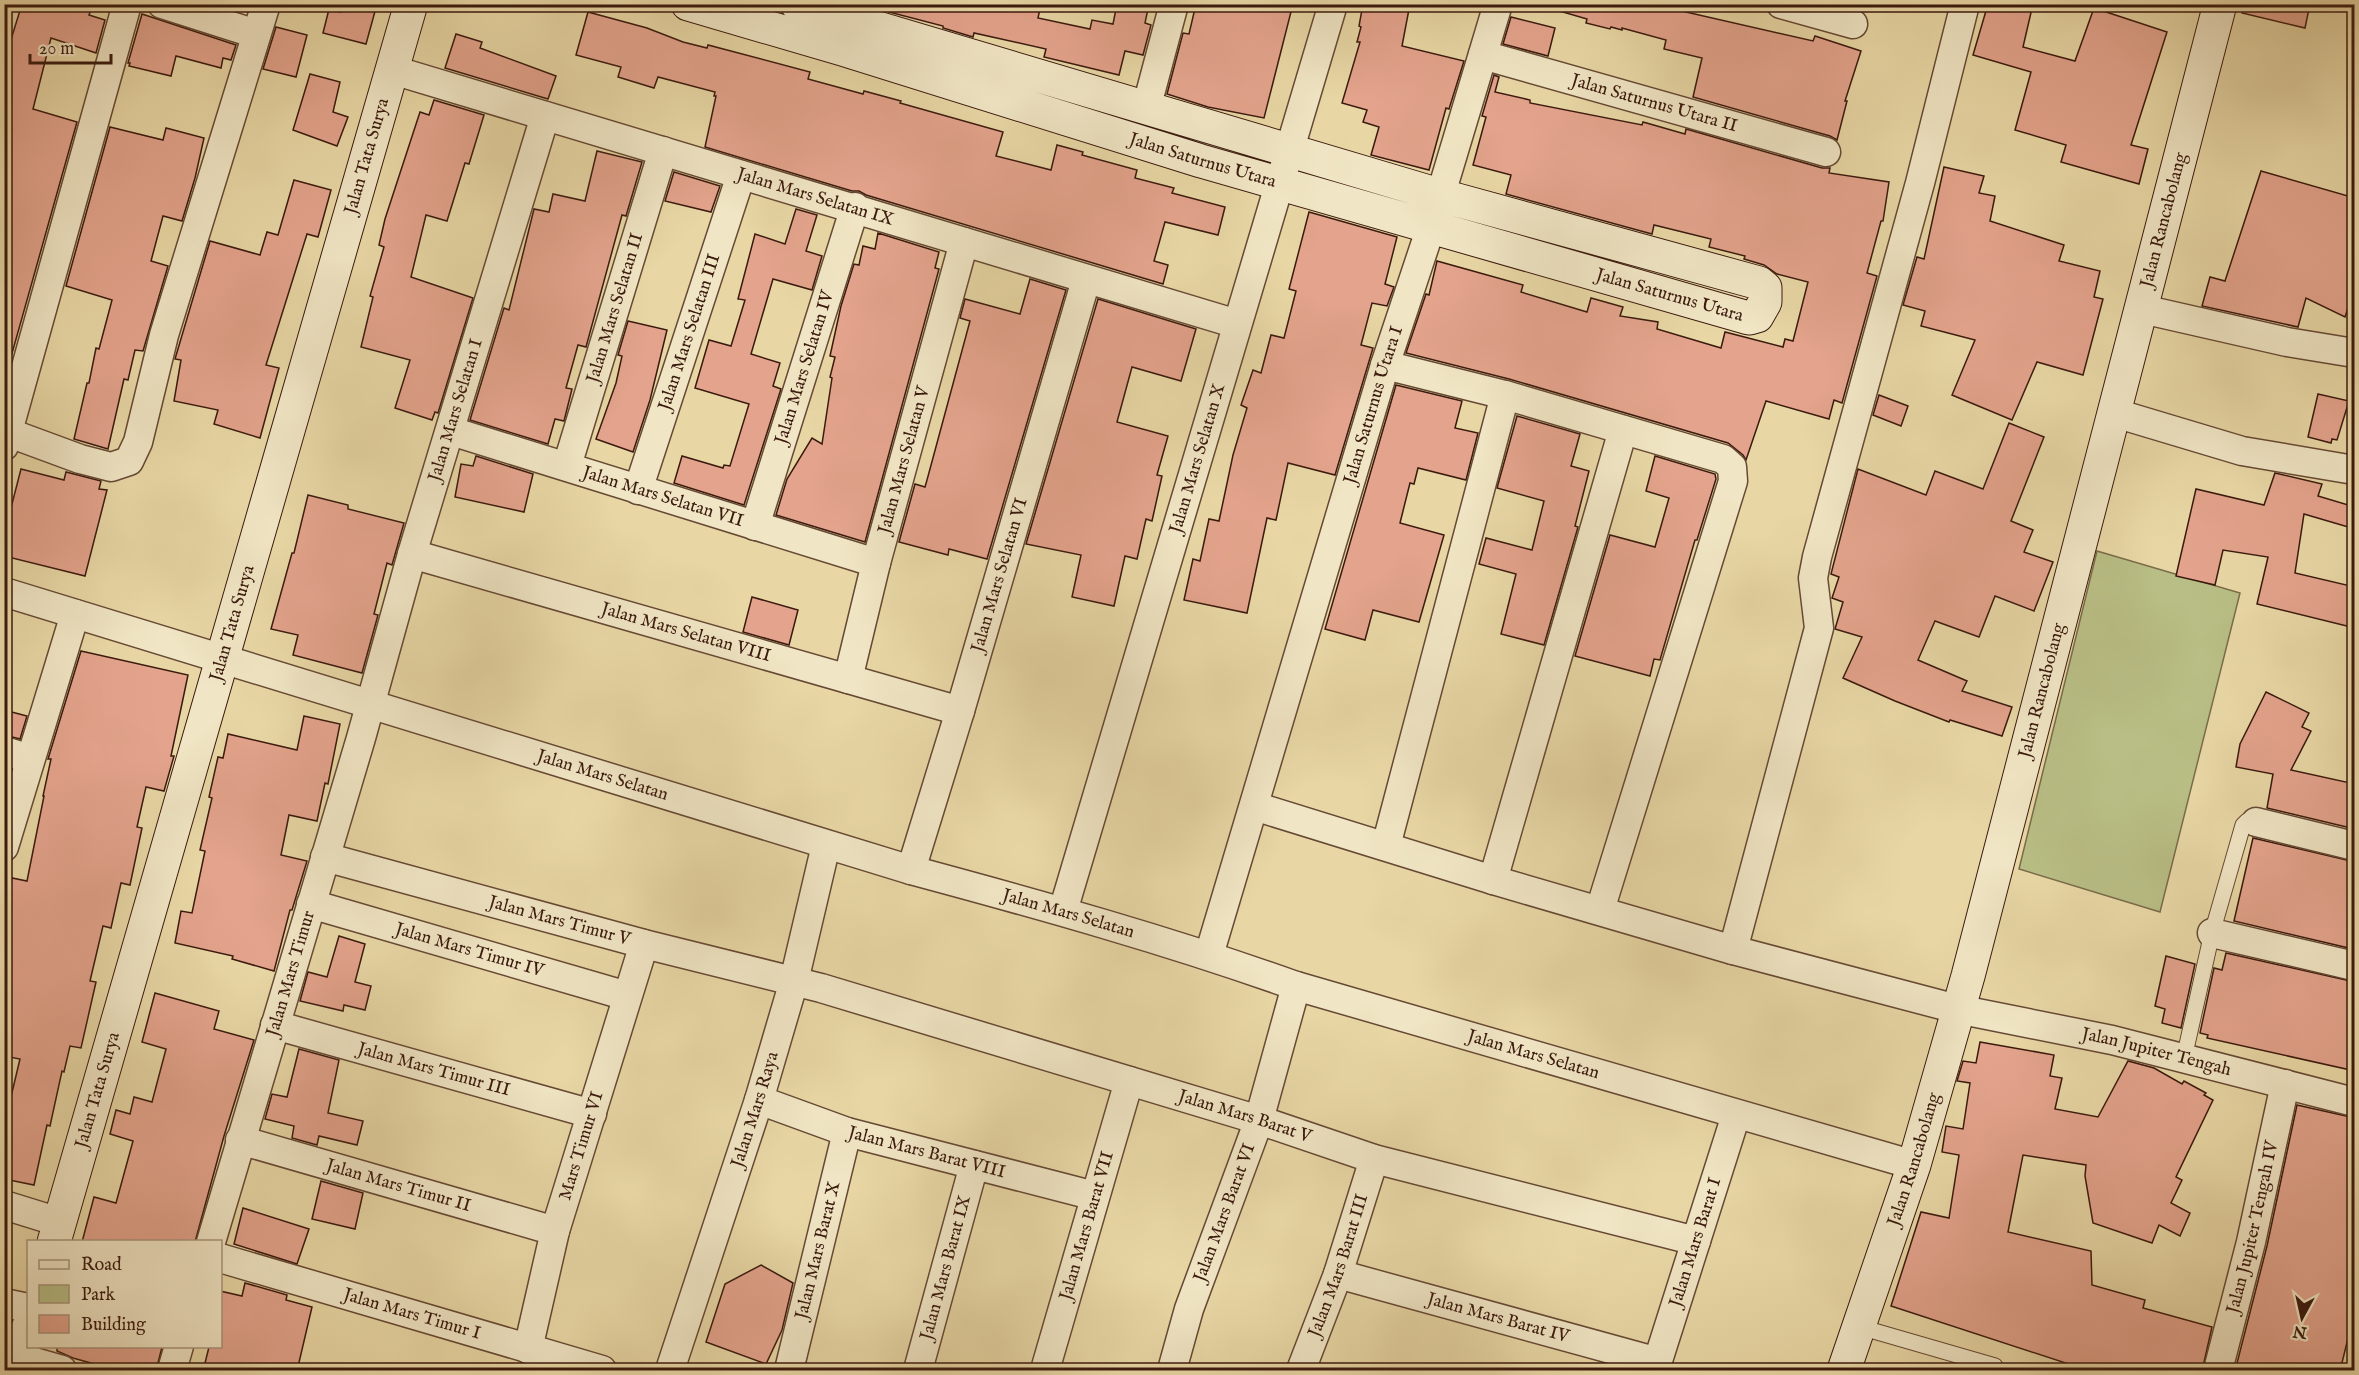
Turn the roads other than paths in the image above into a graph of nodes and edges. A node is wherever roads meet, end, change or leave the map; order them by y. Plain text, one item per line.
1 (126, 4) edge
2 (162, 4) edge
3 (266, 4) edge
4 (411, 4) edge
5 (688, 4) edge
6 (797, 4) edge
7 (1174, 4) edge
8 (1333, 4) edge
9 (1498, 4) edge
10 (1781, 4) edge
11 (1965, 4) edge
12 (2220, 4) edge
13 (1853, 24) dead end
14 (256, 34) junction
15 (1483, 55) junction
16 (393, 69) junction
17 (1146, 109) junction
18 (545, 116) junction
19 (1290, 150) junction
20 (663, 151) junction
21 (1827, 152) dead end
22 (741, 175) junction
23 (1281, 183) junction
24 (1439, 195) junction
25 (855, 207) junction
26 (1431, 227) junction
27 (964, 242) junction
28 (1086, 280) junction
29 (2142, 309) junction
30 (1237, 324) junction
31 (2355, 353) edge
32 (1385, 364) junction
33 (1505, 395) junction
34 (2115, 413) junction
35 (1623, 430) junction
36 (451, 431) junction
37 (6, 437) edge
38 (567, 466) junction
39 (2355, 470) edge
40 (639, 490) junction
41 (755, 526) junction
42 (412, 554) junction
43 (876, 563) junction
44 (4, 592) edge
45 (75, 614) junction
46 (222, 660) junction
47 (848, 679) junction
48 (369, 705) junction
49 (960, 711) junction
50 (17, 755) edge
51 (1254, 806) junction
52 (2256, 822) joint
53 (826, 845) junction
54 (1386, 846) junction
55 (2355, 846) edge
56 (4, 847) edge
57 (325, 857) junction
58 (911, 870) junction
59 (1493, 880) junction
60 (311, 904) junction
61 (1600, 910) junction
62 (1063, 911) junction
63 (2212, 933) junction
64 (644, 944) junction
65 (1734, 950) junction
66 (1209, 955) junction
67 (2355, 966) edge
68 (794, 981) junction
69 (1296, 986) junction
70 (627, 996) junction
71 (1957, 1009) junction
72 (275, 1025) junction
73 (2184, 1058) junction
74 (1129, 1081) junction
75 (2285, 1084) junction
76 (759, 1100) junction
77 (2355, 1102) edge
78 (592, 1114) junction
79 (1736, 1114) junction
80 (1259, 1120) junction
81 (847, 1132) junction
82 (240, 1140) junction
83 (1374, 1159) junction
84 (974, 1165) junction
85 (1914, 1165) junction
86 (1095, 1196) junction
87 (4, 1205) edge
88 (555, 1231) junction
89 (57, 1232) edge
90 (212, 1240) edge
91 (1696, 1241) junction
92 (222, 1259) edge
93 (1338, 1274) junction
94 (4, 1303) edge
95 (27, 1308) edge
96 (1860, 1327) junction
97 (179, 1348) edge
98 (528, 1349) junction
99 (21, 1352) edge
100 (1656, 1366) edge
101 (1995, 1366) dead end
102 (62, 1371) edge
103 (172, 1371) edge
104 (602, 1371) edge
105 (670, 1371) edge
106 (789, 1371) edge
107 (918, 1371) edge
108 (1045, 1371) edge
109 (1173, 1371) edge
110 (1301, 1371) edge
111 (1844, 1371) edge
112 (2218, 1371) edge

1 - 37 street
2 - 14 street
3 - 14 street
4 - 16 street, Jalan Tata Surya
5 - 23 street, Jalan Saturnus Utara
6 - 17 street, Jalan Saturnus Utara
7 - 17 street
8 - 19 street, Jalan Mars Selatan X
9 - 15 street, Jalan Saturnus Utara I
10 - 13 street
11 - 65 street
12 - 29 street, Jalan Rancabolang
14 - 37 street
15 - 21 street, Jalan Saturnus Utara II
15 - 24 street, Jalan Saturnus Utara I
16 - 18 street, Jalan Mars Selatan IX
16 - 46 street, Jalan Tata Surya
17 - 19 street, Jalan Saturnus Utara
18 - 20 street, Jalan Mars Selatan IX
18 - 36 street, Jalan Mars Selatan I
19 - 23 street, Jalan Mars Selatan X
19 - 24 street, Jalan Saturnus Utara
20 - 22 street, Jalan Mars Selatan IX
20 - 38 street, Jalan Mars Selatan II
22 - 25 street, Jalan Mars Selatan IX
22 - 40 street, Jalan Mars Selatan III
23 - 26 street, Jalan Saturnus Utara
23 - 30 street, Jalan Mars Selatan X
24 - 26 street, Jalan Saturnus Utara I
24 - 26 street, Jalan Saturnus Utara
25 - 27 street, Jalan Mars Selatan IX
25 - 41 street, Jalan Mars Selatan IV
26 - 32 street, Jalan Saturnus Utara I
27 - 28 street, Jalan Mars Selatan IX
27 - 43 street, Jalan Mars Selatan V
28 - 30 street, Jalan Mars Selatan IX
28 - 49 street, Jalan Mars Selatan VI
29 - 31 street
29 - 34 street, Jalan Rancabolang
30 - 62 street, Jalan Mars Selatan X
32 - 33 street
32 - 51 street, Jalan Saturnus Utara I
33 - 35 street
33 - 54 street
34 - 39 street
34 - 71 street, Jalan Rancabolang
35 - 59 street
35 - 61 street
36 - 38 street, Jalan Mars Selatan VII
36 - 42 street, Jalan Mars Selatan I
38 - 40 street, Jalan Mars Selatan VII
40 - 41 street, Jalan Mars Selatan VII
41 - 43 street, Jalan Mars Selatan VII
42 - 47 street, Jalan Mars Selatan VIII
42 - 48 street, Jalan Mars Selatan I
43 - 47 street, Jalan Mars Selatan V
44 - 45 street, Jalan Mars Selatan
45 - 46 street, Jalan Mars Selatan
45 - 50 street
46 - 48 street, Jalan Mars Selatan
46 - 89 street, Jalan Tata Surya
47 - 49 street, Jalan Mars Selatan VIII
48 - 53 street, Jalan Mars Selatan
48 - 57 street, Jalan Mars Timur
49 - 58 street, Jalan Mars Selatan VI
50 - 56 street
51 - 54 street, Jalan Jupiter Tengah
51 - 66 street, Jalan Saturnus Utara I
52 - 55 street
52 - 63 lane
53 - 58 street, Jalan Mars Selatan
53 - 68 street, Jalan Mars Raya
54 - 59 street, Jalan Jupiter Tengah
57 - 60 street, Jalan Mars Timur
57 - 64 street, Jalan Mars Timur V
58 - 62 street, Jalan Mars Selatan
59 - 61 street, Jalan Jupiter Tengah
60 - 70 street, Jalan Mars Timur IV
60 - 72 street, Jalan Mars Timur
61 - 65 street, Jalan Jupiter Tengah
62 - 66 street, Jalan Mars Selatan
63 - 67 street
63 - 73 lane
64 - 68 street, Jalan Mars Timur V
64 - 70 street, Mars Timur VI
65 - 71 street, Jalan Jupiter Tengah
66 - 69 street, Jalan Mars Selatan
68 - 74 street, Jalan Mars Barat V
68 - 76 street, Jalan Mars Raya
69 - 79 street, Jalan Mars Selatan
69 - 80 street, Jalan Mars Barat VI
70 - 78 street, Mars Timur VI
71 - 73 street, Jalan Jupiter Tengah
71 - 85 street, Jalan Rancabolang
72 - 78 street, Jalan Mars Timur III
72 - 82 street, Jalan Mars Timur
73 - 75 street, Jalan Jupiter Tengah
74 - 80 street, Jalan Mars Barat V
74 - 86 street, Jalan Mars Barat VII
75 - 77 street, Jalan Jupiter Tengah
75 - 112 street, Jalan Jupiter Tengah IV
76 - 81 street, Jalan Mars Barat VIII
76 - 105 street, Jalan Mars Raya
78 - 88 street, Mars Timur VI
79 - 85 street, Jalan Mars Selatan
79 - 91 street, Jalan Mars Barat I
80 - 83 street, Jalan Mars Barat V
80 - 109 street, Jalan Mars Barat VI
81 - 84 street, Jalan Mars Barat VIII
81 - 106 street, Jalan Mars Barat X
82 - 88 street, Jalan Mars Timur II
82 - 90 street, Jalan Mars Timur
83 - 91 street, Jalan Mars Barat V
83 - 93 street, Jalan Mars Barat III
84 - 86 street, Jalan Mars Barat VIII
84 - 107 street, Jalan Mars Barat IX
85 - 96 street, Jalan Rancabolang
86 - 108 street, Jalan Mars Barat VII
87 - 89 street
88 - 98 street, Mars Timur VI
91 - 100 street, Jalan Mars Barat I
92 - 98 street, Jalan Mars Timur I
93 - 100 street, Jalan Mars Barat IV
93 - 110 street, Jalan Mars Barat III
94 - 95 street
96 - 101 lane
96 - 111 street, Jalan Rancabolang
97 - 103 street
98 - 104 street, Jalan Mars Timur I
99 - 102 street

